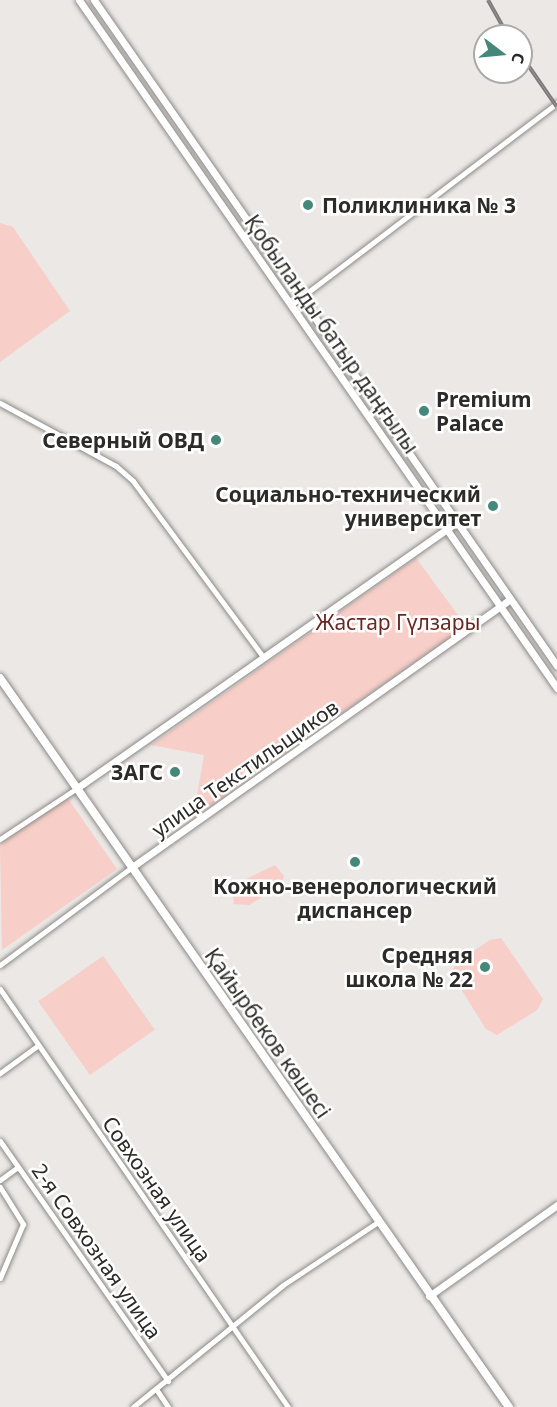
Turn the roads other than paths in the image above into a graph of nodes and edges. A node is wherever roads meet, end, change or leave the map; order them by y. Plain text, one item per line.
1 (79, 0) edge
2 (94, 0) edge
3 (557, 103) edge
4 (301, 298) junction
5 (291, 305) junction
6 (0, 404) edge
7 (457, 522) junction
8 (447, 529) junction
9 (510, 598) junction
10 (500, 607) junction
11 (262, 657) junction
12 (557, 666) edge
13 (0, 678) edge
14 (557, 688) edge
15 (77, 788) junction
16 (0, 839) edge
17 (132, 867) junction
18 (0, 965) edge
19 (0, 989) edge
20 (37, 1046) junction
21 (0, 1073) edge
22 (0, 1141) edge
23 (18, 1167) junction
24 (0, 1180) edge
25 (0, 1186) edge
26 (557, 1205) edge
27 (378, 1222) junction
28 (0, 1278) edge
29 (429, 1296) junction
30 (232, 1326) junction
31 (168, 1381) junction
32 (156, 1389) junction
33 (133, 1407) edge
34 (168, 1407) edge
35 (288, 1407) edge
36 (509, 1407) edge

1 - 5 street, Қобыланды батыр даңғылы
2 - 4 street, Қобыланды батыр даңғылы
3 - 4 street
4 - 5 street
4 - 7 street, Қобыланды батыр даңғылы
5 - 8 street, Қобыланды батыр даңғылы
6 - 11 street
7 - 8 street
7 - 9 street, Қобыланды батыр даңғылы
8 - 10 street, Қобыланды батыр даңғылы
8 - 11 street
9 - 10 street, улица Текстильщиков
9 - 12 street, Қобыланды батыр даңғылы
10 - 14 street, Қобыланды батыр даңғылы
10 - 17 street, улица Текстильщиков
11 - 15 street
13 - 15 main road, Қайырбеков көшесі
15 - 16 street
15 - 17 main road, Қайырбеков көшесі
17 - 18 street, улица Текстильщиков
17 - 27 main road, Қайырбеков көшесі
19 - 20 street, Совхозная улица
20 - 21 street
20 - 30 street, Совхозная улица
22 - 23 street, 2-я Совхозная улица
23 - 24 street
23 - 31 street, 2-я Совхозная улица
25 - 28 street
26 - 29 street
27 - 29 main road, Қайырбеков көшесі
27 - 30 street
29 - 36 main road, Қайырбеков көшесі
30 - 31 street
30 - 35 street, Совхозная улица
31 - 32 street
32 - 33 street
32 - 34 street

